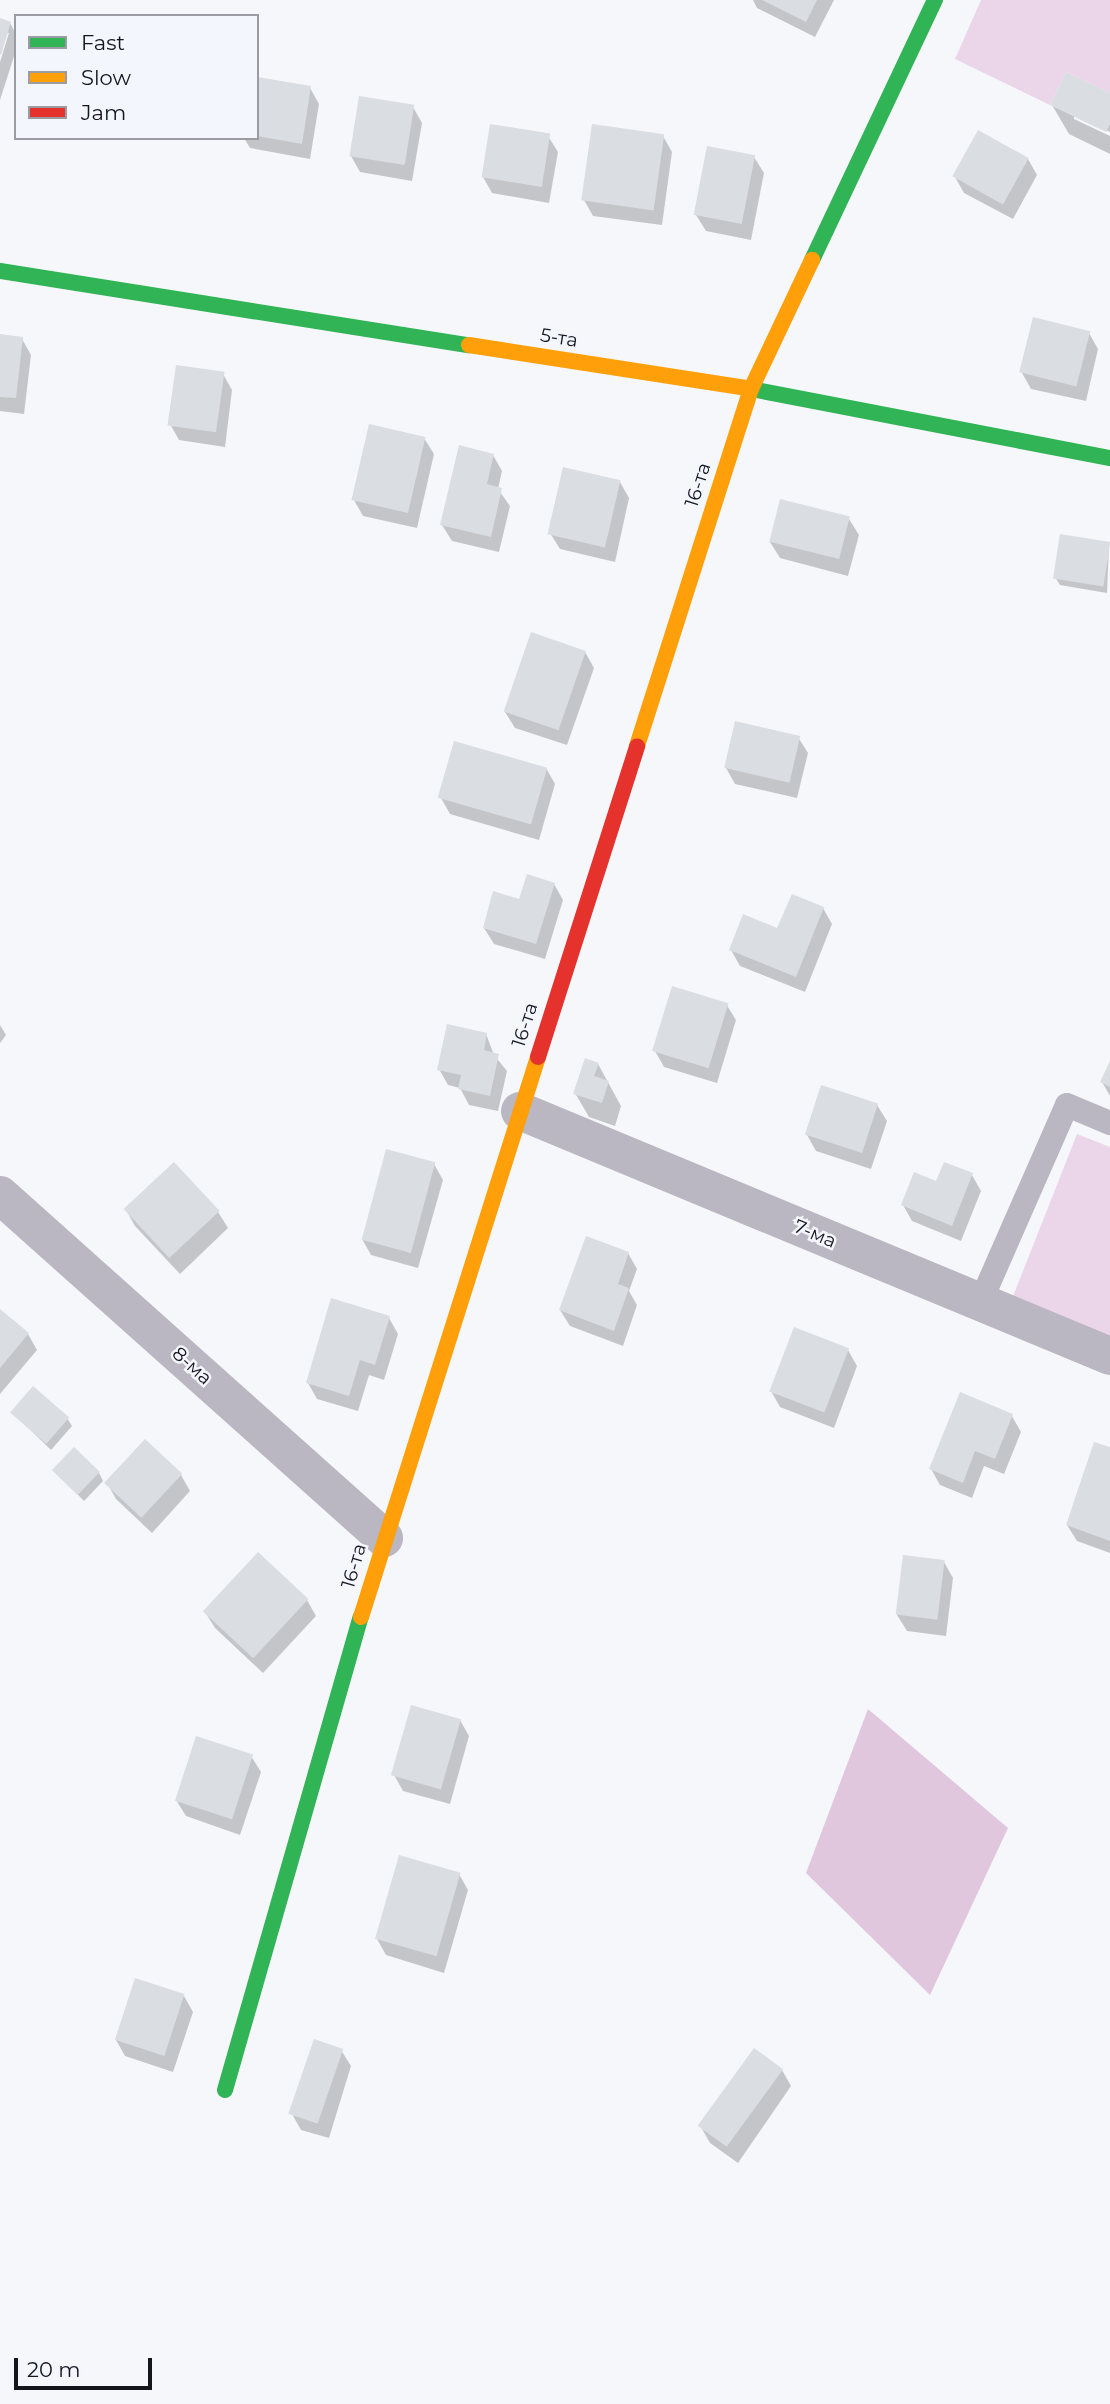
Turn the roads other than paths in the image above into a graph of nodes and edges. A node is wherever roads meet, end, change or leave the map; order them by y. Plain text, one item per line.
1 (935, 0) edge
2 (0, 271) edge
3 (751, 389) junction
4 (1110, 458) edge
5 (520, 1111) junction
6 (1110, 1123) edge
7 (0, 1195) edge
8 (980, 1303) junction
9 (1110, 1356) edge
10 (384, 1538) junction
11 (225, 2090) dead end

1 - 3 street, 16-та
2 - 3 street, 5-та
3 - 4 street, 5-та
3 - 5 street, 16-та
5 - 8 street, 7-ма
5 - 10 street, 16-та
6 - 8 lane
7 - 10 street, 8-ма
8 - 9 street, 7-ма
10 - 11 street, 16-та

